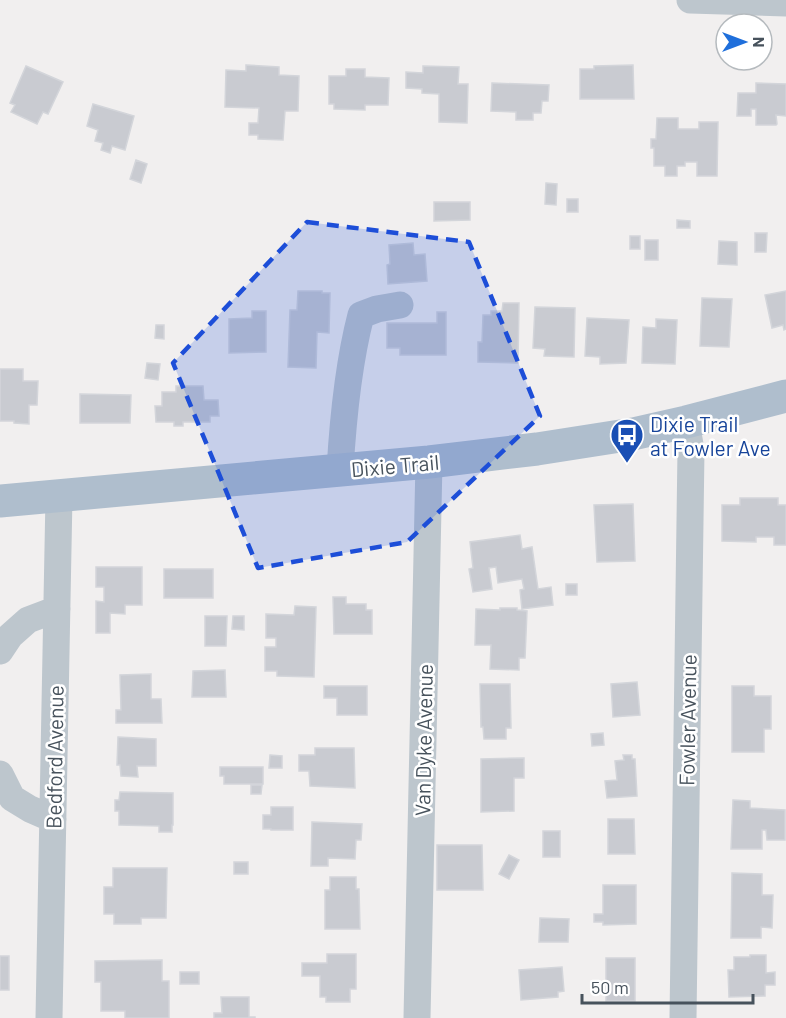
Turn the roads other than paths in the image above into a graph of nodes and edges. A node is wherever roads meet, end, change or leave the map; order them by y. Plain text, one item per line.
1 (690, 0) edge
2 (786, 3) edge
3 (400, 305) dead end
4 (786, 396) edge
5 (686, 422) junction
6 (429, 462) junction
7 (340, 470) junction
8 (59, 496) junction
9 (0, 501) edge
10 (57, 609) junction
11 (0, 651) edge
12 (0, 774) edge
13 (52, 819) junction
14 (49, 1018) edge
15 (417, 1018) edge
16 (683, 1018) edge

1 - 2 street
3 - 7 street
4 - 5 main road, Dixie Trail
5 - 6 main road, Dixie Trail
5 - 16 street, Fowler Avenue
6 - 7 main road, Dixie Trail
6 - 15 street, Van Dyke Avenue
7 - 8 main road, Dixie Trail
8 - 9 main road, Dixie Trail
8 - 10 street, Bedford Avenue
10 - 11 street
10 - 13 street, Bedford Avenue
12 - 13 street
13 - 14 street, Bedford Avenue

